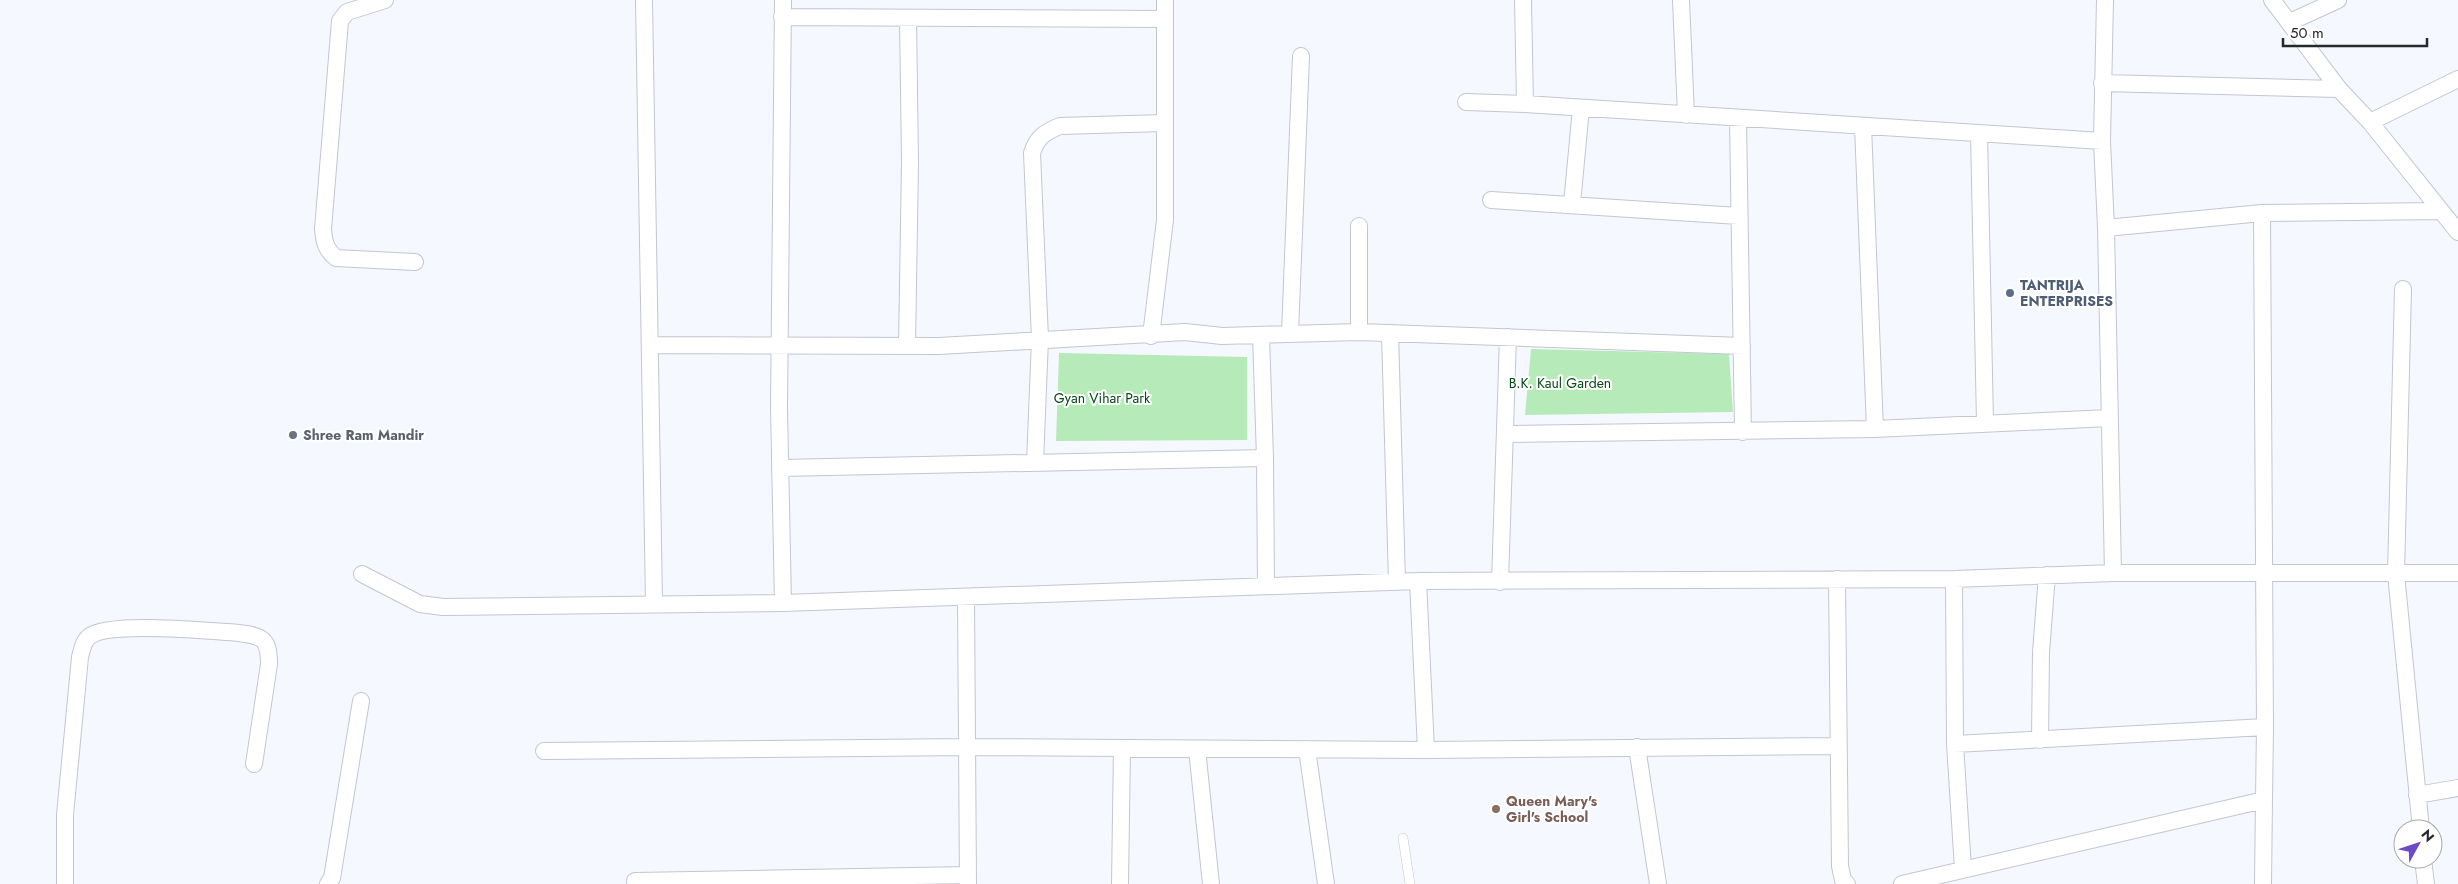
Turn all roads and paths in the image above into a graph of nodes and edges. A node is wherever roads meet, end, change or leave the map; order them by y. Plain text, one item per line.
1 (385, 0) edge
2 (644, 0) edge
3 (783, 0) edge
4 (1165, 0) edge
5 (1523, 0) edge
6 (1682, 0) edge
7 (2105, 0) edge
8 (2272, 0) edge
9 (2338, 0) edge
10 (782, 17) junction
11 (908, 18) junction
12 (1164, 19) junction
13 (2290, 22) junction
14 (1301, 56) dead end
15 (2458, 79) edge
16 (2102, 83) junction
17 (2339, 89) junction
18 (1466, 102) dead end
19 (1525, 104) junction
20 (1581, 108) junction
21 (1686, 116) junction
22 (1738, 118) junction
23 (2370, 122) junction
24 (1164, 124) junction
25 (1863, 126) junction
26 (1979, 133) junction
27 (2102, 141) junction
28 (1491, 200) dead end
29 (1572, 204) junction
30 (2440, 212) junction
31 (2262, 213) junction
32 (1739, 216) junction
33 (1360, 226) dead end
34 (2106, 228) junction
35 (2458, 232) edge
36 (415, 262) dead end
37 (2403, 289) dead end
38 (1359, 332) junction
39 (1290, 333) junction
40 (1390, 334) junction
41 (1261, 335) junction
42 (1151, 336) junction
43 (1508, 337) junction
44 (1040, 339) junction
45 (651, 345) junction
46 (780, 346) junction
47 (907, 346) junction
48 (1742, 346) junction
49 (2109, 418) junction
50 (1985, 422) junction
51 (1875, 429) junction
52 (1743, 432) junction
53 (1507, 434) junction
54 (1265, 458) junction
55 (1035, 463) junction
56 (780, 468) junction
57 (2113, 573) junction
58 (2458, 573) edge
59 (362, 574) dead end
60 (2263, 574) junction
61 (2396, 574) junction
62 (2048, 575) junction
63 (1837, 579) junction
64 (1954, 579) junction
65 (1418, 581) junction
66 (1397, 582) junction
67 (1500, 582) junction
68 (1266, 586) junction
69 (966, 598) junction
70 (654, 603) junction
71 (783, 603) junction
72 (360, 701) dead end
73 (2265, 727) junction
74 (2040, 740) junction
75 (1955, 744) junction
76 (1838, 746) junction
77 (968, 747) junction
78 (1637, 747) junction
79 (1122, 748) junction
80 (1197, 749) junction
81 (1307, 750) junction
82 (1426, 750) junction
83 (544, 751) dead end
84 (254, 764) dead end
85 (2458, 788) edge
86 (2418, 795) junction
87 (2264, 800) junction
88 (2419, 819) edge
89 (1403, 838) dead end
90 (1963, 869) junction
91 (2424, 869) edge
92 (968, 880) edge
93 (634, 881) dead end
94 (1844, 883) edge
95 (65, 884) edge
96 (328, 884) edge
97 (1120, 884) edge
98 (1211, 884) edge
99 (1326, 884) edge
100 (1410, 884) edge
101 (1658, 884) edge
102 (1902, 884) edge
103 (2263, 884) edge
104 (2426, 884) edge

1 - 36 street
2 - 45 street
3 - 10 street
4 - 12 street
5 - 19 street
6 - 21 street
7 - 16 street
8 - 13 street
9 - 13 street
10 - 11 street
10 - 46 street
11 - 12 street
11 - 47 street
12 - 24 street
13 - 17 street
14 - 39 street
15 - 23 street
16 - 17 street
16 - 27 street
17 - 23 street
18 - 19 street
19 - 20 street
20 - 21 street
20 - 29 street
21 - 22 street
22 - 25 street
22 - 32 street
23 - 30 street
24 - 42 street
24 - 44 street
25 - 26 street
25 - 51 street
26 - 27 street
26 - 50 street
27 - 34 street
28 - 29 street
29 - 32 street
30 - 31 street
30 - 35 street
31 - 34 street
31 - 60 street
32 - 48 street
33 - 38 street
34 - 49 street
37 - 61 street
38 - 39 street
38 - 40 street
39 - 41 street
40 - 43 street
40 - 66 street
41 - 42 street
41 - 54 street
42 - 44 street
43 - 48 street
43 - 53 street
44 - 47 street
44 - 55 street
45 - 46 street
45 - 70 street
46 - 47 street
46 - 56 street
48 - 52 street
49 - 50 street
49 - 57 street
50 - 51 street
51 - 52 street
52 - 53 street
53 - 67 street
54 - 55 street
54 - 68 street
55 - 56 street
56 - 71 street
57 - 60 street
57 - 62 street
58 - 61 street
59 - 70 street
60 - 61 street
60 - 73 street
61 - 86 street
62 - 64 street
62 - 74 street
63 - 64 street
63 - 67 street
63 - 76 street
64 - 75 street
65 - 66 street
65 - 67 street
65 - 82 street
66 - 68 street
68 - 69 street
69 - 71 street
69 - 77 street
70 - 71 street
72 - 96 street
73 - 74 street
73 - 87 street
74 - 75 street
75 - 90 street
76 - 78 street
76 - 94 street
77 - 79 street
77 - 83 street
77 - 92 street
78 - 82 street
78 - 101 street
79 - 80 street
79 - 97 street
80 - 81 street
80 - 98 street
81 - 82 street
81 - 99 street
84 - 95 street
85 - 86 street
86 - 88 street
87 - 90 street
87 - 103 street
89 - 100 lane
90 - 102 street
91 - 104 street
92 - 93 street

